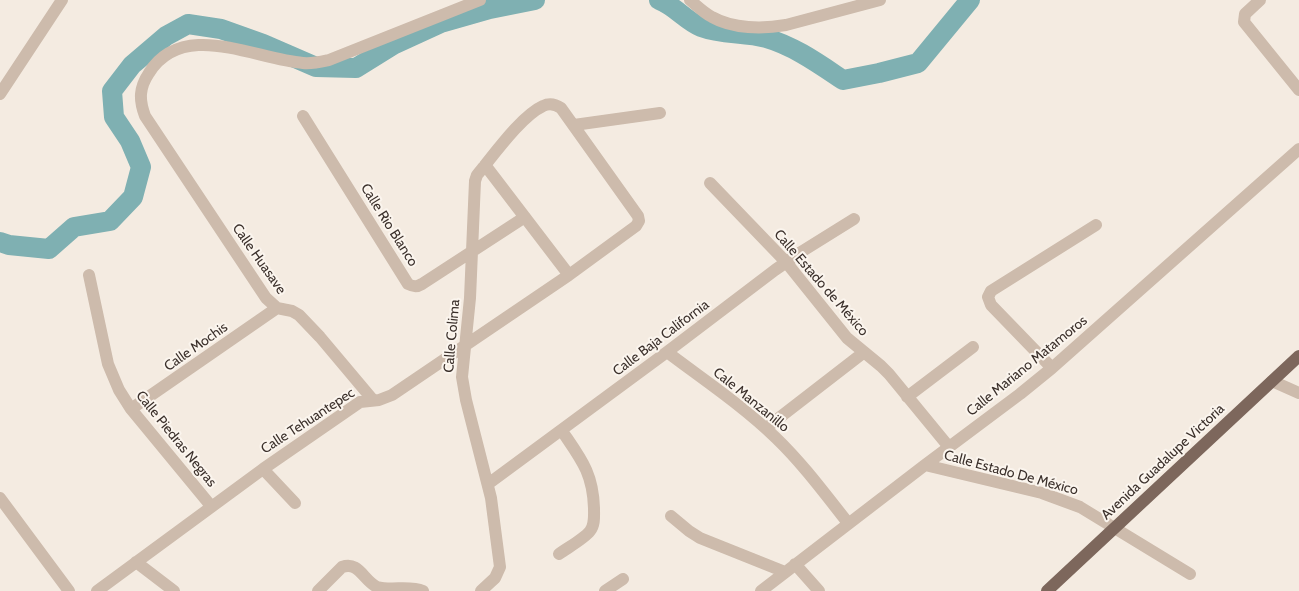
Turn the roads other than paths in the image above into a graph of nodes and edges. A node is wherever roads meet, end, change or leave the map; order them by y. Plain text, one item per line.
1 (62, 0) edge
2 (480, 0) edge
3 (690, 0) edge
4 (880, 0) edge
5 (1260, 0) edge
6 (1299, 90) edge
7 (0, 94) edge
8 (660, 113) dead end
9 (303, 116) dead end
10 (574, 124) junction
11 (1299, 149) edge
12 (485, 165) junction
13 (710, 183) dead end
14 (525, 217) junction
15 (854, 219) dead end
16 (1096, 225) dead end
17 (472, 253) junction
18 (786, 262) junction
19 (89, 275) dead end
20 (569, 275) junction
21 (277, 308) junction
22 (465, 347) junction
23 (973, 347) dead end
24 (667, 352) junction
25 (863, 353) junction
26 (1299, 356) edge
27 (1052, 368) junction
28 (1272, 381) junction
29 (1299, 393) edge
30 (907, 397) junction
31 (373, 400) junction
32 (131, 409) junction
33 (766, 428) junction
34 (562, 431) junction
35 (949, 447) junction
36 (925, 465) junction
37 (263, 469) junction
38 (488, 484) junction
39 (0, 498) edge
40 (295, 503) dead end
41 (211, 506) junction
42 (672, 516) dead end
43 (848, 523) junction
44 (1115, 527) junction
45 (558, 554) dead end
46 (136, 562) junction
47 (795, 564) junction
48 (785, 572) junction
49 (1190, 574) dead end
50 (623, 579) dead end
51 (69, 591) edge
52 (97, 591) edge
53 (174, 591) edge
54 (318, 591) edge
55 (423, 591) edge
56 (481, 591) edge
57 (605, 591) edge
58 (761, 591) edge
59 (819, 591) edge
60 (1047, 591) edge

1 - 7 street
2 - 21 street, Calle Huasave
3 - 4 street
5 - 6 street
8 - 10 street
9 - 17 street, Calle Rio Blanco
10 - 12 street
10 - 20 street
11 - 27 street, Calle Mariano Matamoros
12 - 14 street
12 - 17 street, Calle Colima
13 - 18 street, Calle Estado de México
14 - 17 street, Calle Rio Blanco
14 - 20 street
15 - 18 street, Calle Baja California
16 - 27 street
17 - 22 street, Calle Colima
18 - 24 street, Calle Baja California
18 - 25 street, Calle Estado de México
19 - 32 street, Calle Piedras Negras
20 - 22 street, Calle Tehuantepec
21 - 31 street, Calle Huasave
21 - 32 street, Calle Mochis
22 - 31 street, Calle Tehuantepec
22 - 38 street, Calle Colima
23 - 30 street
24 - 33 street, Cale Manzanillo
24 - 34 street, Calle Baja California
25 - 30 street, Calle Estado de México
25 - 33 street
26 - 28 main road, Avenida Guadalupe Victoria
27 - 35 street, Calle Mariano Matamoros
28 - 29 street
28 - 44 main road, Avenida Guadalupe Victoria
30 - 35 street, Calle Estado de México
31 - 37 street, Calle Tehuantepec
32 - 41 street, Calle Piedras Negras
33 - 43 street, Cale Manzanillo
34 - 38 street, Calle Baja California
34 - 45 street
35 - 36 street, Calle Mariano Matamoros
36 - 43 street, Calle Mariano Matamoros
36 - 44 street, Calle Estado De México
37 - 40 street
37 - 41 street, Calle Tehuantepec
38 - 56 street, Calle Colima
39 - 51 street
41 - 46 street, Calle Tehuantepec
42 - 48 street
43 - 47 street, Calle Mariano Matamoros
44 - 49 street, Calle Estado De México
44 - 60 main road, Avenida Guadalupe Victoria
46 - 52 street, Calle Tehuantepec
46 - 53 street
47 - 48 street, Calle Mariano Matamoros
47 - 59 street
48 - 58 street, Calle Mariano Matamoros
50 - 57 street
54 - 55 street

